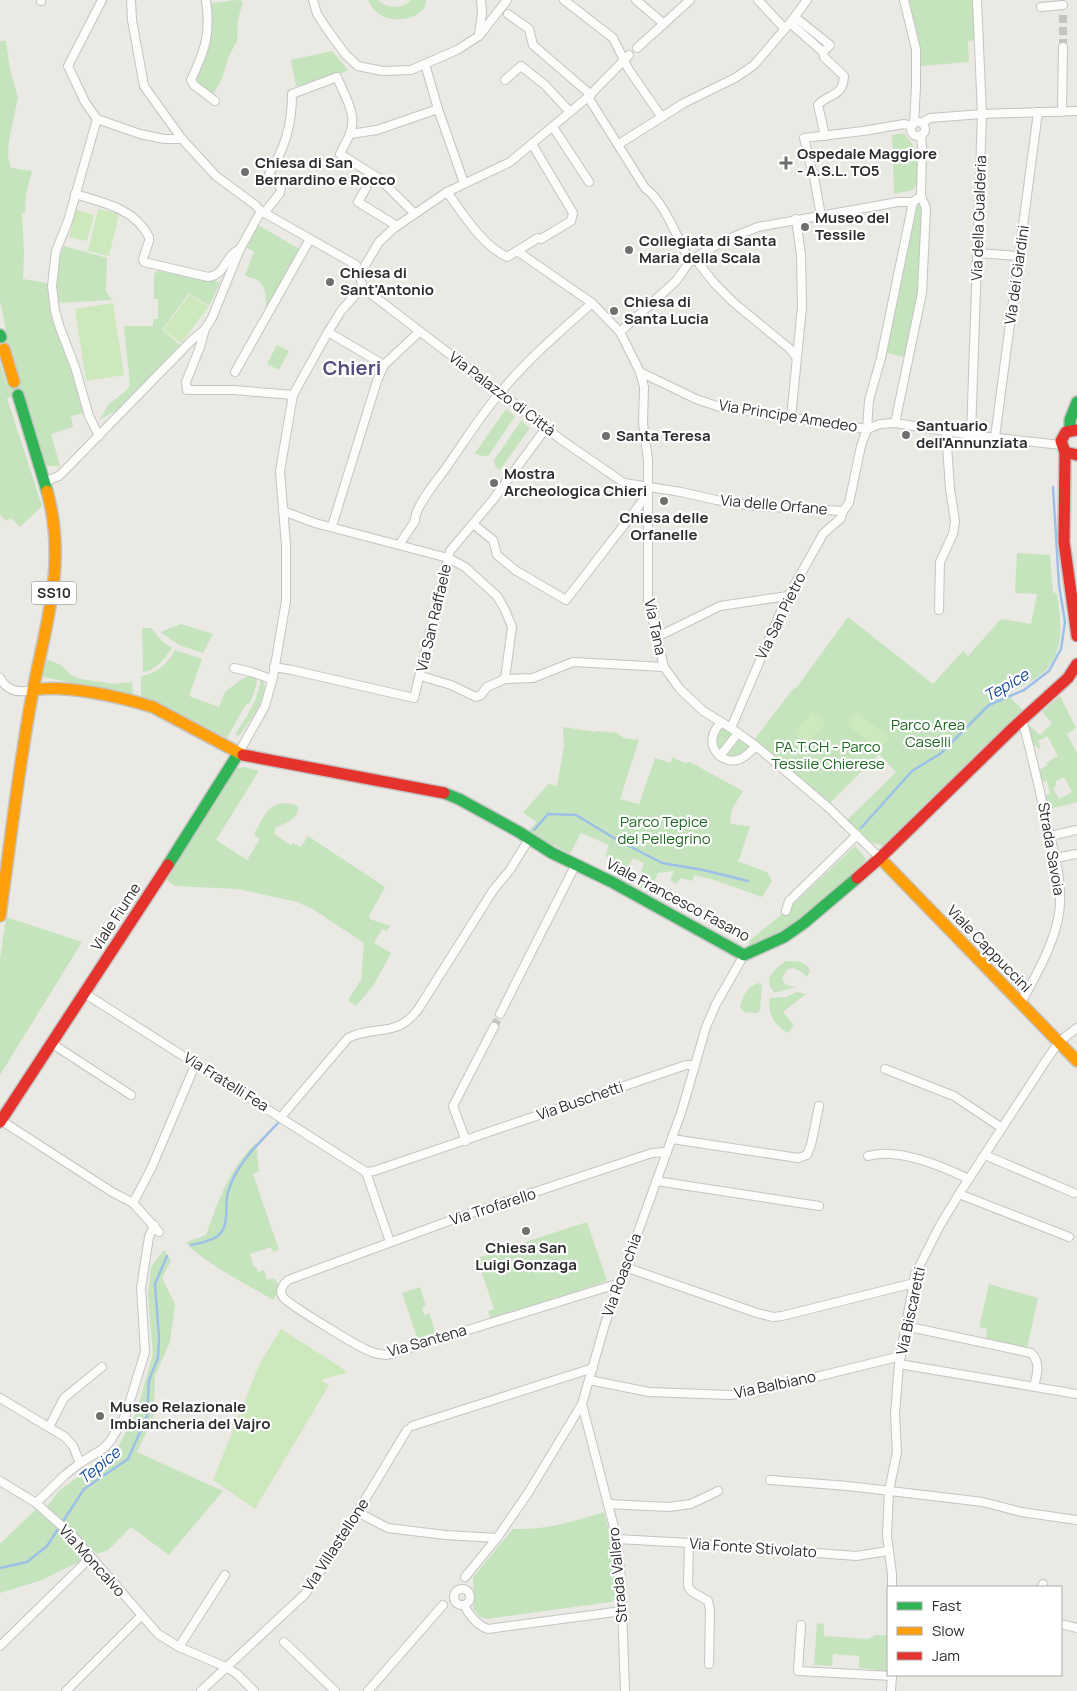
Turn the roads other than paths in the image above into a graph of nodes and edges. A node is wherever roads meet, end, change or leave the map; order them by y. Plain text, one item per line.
1 (102, 0) edge
2 (131, 0) edge
3 (206, 0) edge
4 (313, 0) edge
5 (481, 0) edge
6 (507, 0) edge
7 (564, 0) edge
8 (636, 0) edge
9 (690, 0) edge
10 (758, 0) edge
11 (807, 0) edge
12 (904, 0) edge
13 (977, 0) edge
14 (1063, 5) edge
15 (1041, 7) dead end
16 (508, 14) dead end
17 (790, 23) junction
18 (664, 24) junction
19 (479, 36) junction
20 (1063, 47) tunnel mouth
21 (637, 48) dead end
22 (627, 58) junction
23 (425, 64) junction
24 (505, 80) dead end
25 (589, 96) junction
26 (215, 101) dead end
27 (438, 110) junction
28 (1077, 111) edge
29 (570, 112) junction
30 (1038, 112) junction
31 (1062, 112) junction
32 (982, 114) junction
33 (661, 116) junction
34 (97, 119) junction
35 (916, 124) junction
36 (553, 127) junction
37 (350, 134) junction
38 (825, 136) junction
39 (182, 139) junction
40 (532, 144) junction
41 (620, 144) junction
42 (589, 182) dead end
43 (464, 183) junction
44 (366, 188) tunnel mouth
45 (447, 192) junction
46 (75, 194) junction
47 (921, 196) junction
48 (913, 202) junction
49 (263, 212) junction
50 (414, 213) junction
51 (821, 216) junction
52 (796, 220) junction
53 (397, 226) junction
54 (310, 239) junction
55 (240, 249) junction
56 (517, 251) junction
57 (978, 252) junction
58 (1019, 256) junction
59 (690, 261) junction
60 (360, 274) junction
61 (362, 287) junction
62 (592, 303) junction
63 (204, 329) junction
64 (328, 332) junction
65 (419, 332) junction
66 (620, 332) junction
67 (2, 340) edge
68 (796, 357) junction
69 (384, 365) junction
70 (235, 372) dead end
71 (640, 372) junction
72 (14, 382) dead end
73 (500, 393) junction
74 (18, 395) dead end
75 (293, 395) junction
76 (1077, 402) edge
77 (791, 418) junction
78 (895, 423) junction
79 (546, 428) junction
80 (867, 429) junction
81 (1074, 430) edge
82 (946, 431) junction
83 (971, 435) junction
84 (99, 436) junction
85 (996, 437) junction
86 (1070, 452) edge
87 (44, 482) junction
88 (648, 491) junction
89 (283, 511) junction
90 (843, 511) junction
91 (473, 524) junction
92 (332, 526) junction
93 (399, 545) junction
94 (449, 554) junction
95 (788, 596) junction
96 (939, 610) dead end
97 (1077, 636) edge
98 (657, 637) junction
99 (1077, 664) edge
100 (664, 667) junction
101 (234, 668) dead end
102 (274, 668) junction
103 (421, 676) junction
104 (0, 678) edge
105 (268, 678) dead end
106 (506, 679) junction
107 (33, 690) junction
108 (1022, 719) junction
109 (721, 722) junction
110 (731, 728) junction
111 (738, 733) junction
112 (753, 750) dead end
113 (238, 754) junction
114 (720, 756) junction
115 (1077, 830) edge
116 (857, 835) junction
117 (1050, 836) junction
118 (529, 839) junction
119 (1077, 854) edge
120 (880, 858) junction
121 (1055, 858) junction
122 (576, 864) junction
123 (786, 912) dead end
124 (0, 913) edge
125 (744, 955) junction
126 (84, 992) junction
127 (1021, 1003) junction
128 (500, 1014) tunnel mouth
129 (494, 1027) tunnel mouth
130 (1077, 1028) edge
131 (1059, 1042) junction
132 (51, 1043) junction
133 (1077, 1061) edge
134 (196, 1063) junction
135 (695, 1065) junction
136 (885, 1069) dead end
137 (131, 1095) dead end
138 (819, 1106) dead end
139 (281, 1117) junction
140 (1, 1118) edge
141 (1002, 1128) junction
142 (672, 1139) junction
143 (466, 1141) junction
144 (667, 1152) junction
145 (985, 1155) junction
146 (868, 1156) dead end
147 (366, 1172) junction
148 (969, 1179) junction
149 (656, 1181) junction
150 (1074, 1193) dead end
151 (959, 1194) junction
152 (133, 1203) junction
153 (819, 1206) dead end
154 (1069, 1237) dead end
155 (390, 1242) junction
156 (625, 1267) junction
157 (620, 1283) junction
158 (914, 1283) junction
159 (905, 1326) junction
160 (900, 1360) junction
161 (102, 1367) dead end
162 (593, 1368) junction
163 (589, 1380) junction
164 (1034, 1386) junction
165 (1077, 1394) edge
166 (0, 1398) edge
167 (582, 1404) junction
168 (49, 1427) junction
169 (80, 1463) junction
170 (770, 1480) dead end
171 (0, 1482) edge
172 (718, 1491) dead end
173 (888, 1491) junction
174 (608, 1504) junction
175 (38, 1505) junction
176 (357, 1512) junction
177 (1077, 1520) edge
178 (497, 1538) junction
179 (617, 1539) junction
180 (689, 1543) junction
181 (888, 1551) junction
182 (90, 1557) junction
183 (226, 1574) dead end
184 (892, 1586) edge
185 (460, 1591) junction
186 (460, 1604) junction
187 (443, 1605) junction
188 (622, 1611) junction
189 (141, 1616) junction
190 (1062, 1624) edge
191 (801, 1625) dead end
192 (1077, 1628) edge
193 (284, 1642) dead end
194 (0, 1646) edge
195 (179, 1647) junction
196 (708, 1664) dead end
197 (226, 1667) junction
198 (887, 1675) edge
199 (892, 1676) edge
200 (66, 1691) edge
201 (201, 1691) edge
202 (254, 1691) edge
203 (335, 1691) edge
204 (368, 1691) edge
205 (625, 1691) edge
206 (891, 1691) edge

1 - 34 street
2 - 39 street
3 - 26 street
4 - 23 street
5 - 19 street
6 - 19 street
7 - 22 street
8 - 18 street
9 - 18 street
10 - 17 street
11 - 17 street
12 - 35 street
13 - 32 street, Via della Gualderia
14 - 15 street
16 - 25 street
17 - 33 street
17 - 38 street
18 - 21 street
19 - 23 street
20 - 31 street
22 - 25 street
22 - 33 street
23 - 27 street
24 - 29 street
25 - 29 street
25 - 41 street
27 - 37 street
27 - 43 street
28 - 31 street
29 - 36 street
30 - 31 street
30 - 32 street
30 - 58 street, Via dei Giardini
32 - 35 street
32 - 57 street, Via della Gualderia
33 - 41 street
34 - 39 street
34 - 46 street
35 - 38 street
35 - 47 street
36 - 40 street
36 - 42 street
37 - 49 street
37 - 50 street
38 - 51 street
39 - 49 street
40 - 43 street
40 - 56 street
41 - 59 street
43 - 45 street
44 - 53 street
45 - 50 street
45 - 56 street
46 - 55 street
46 - 84 street
47 - 48 street
47 - 78 street
48 - 51 street
48 - 80 street, Via delle Orfane
49 - 54 street
49 - 55 street
50 - 53 street
51 - 52 street
52 - 59 street
52 - 68 street
53 - 60 street
54 - 60 street
54 - 70 street
55 - 63 street
56 - 62 street, Via Tana
57 - 58 street
57 - 83 street, Via della Gualderia
58 - 85 street, Via dei Giardini
59 - 66 street
59 - 68 street
60 - 61 street
61 - 64 street
61 - 65 street, Via Palazzo di Città
62 - 66 street, Via Tana
62 - 73 street
63 - 75 street
63 - 84 street
64 - 69 street
64 - 75 street
65 - 69 street
65 - 73 street, Via Palazzo di Città
66 - 71 street, Via Tana
67 - 72 street
68 - 77 street
69 - 92 street
71 - 77 street, Via Principe Amedeo
71 - 88 street, Via Tana
73 - 79 street, Via Palazzo di Città
73 - 93 street
74 - 87 street, SS10
75 - 89 street
76 - 81 street
77 - 80 street, Via Principe Amedeo
78 - 80 street, Via Principe Amedeo
78 - 82 street, Via Principe Amedeo
79 - 88 street, Via Palazzo di Città
79 - 91 street, Via San Raffaele
80 - 90 street, Via delle Orfane
81 - 86 street
82 - 83 street, Via Principe Amedeo
82 - 96 street
83 - 85 street, Via Principe Amedeo
84 - 87 street
85 - 86 street, Via Principe Amedeo
86 - 97 street
87 - 107 street, SS10
88 - 90 street, Via delle Orfane
88 - 91 street
88 - 98 street, Via Tana
89 - 92 street
89 - 102 street
90 - 95 street, Via San Pietro
91 - 94 street, Via San Raffaele
92 - 93 street
93 - 94 street
94 - 103 street, Via San Raffaele
94 - 106 street
95 - 98 street
95 - 110 street, Via San Pietro
98 - 100 street, Via Tana
99 - 108 street, Viale Francesco Fasano
100 - 106 street
100 - 109 street, Via Tana
101 - 105 street
102 - 103 street, Via San Raffaele
102 - 113 street
103 - 106 street
104 - 107 street
107 - 113 street, Viale Francesco Fasano
107 - 124 street, SS10
108 - 117 street, Strada Savoia
108 - 120 street, Viale Francesco Fasano
109 - 110 street, Via Tana
109 - 114 street
110 - 111 street, Via Tana
111 - 114 street
111 - 116 street, Via Tana
112 - 114 street
113 - 118 street, Viale Francesco Fasano
113 - 126 street, Viale Fiume
115 - 117 street
116 - 120 street, Via Tana
116 - 123 street
117 - 121 street, Strada Savoia
118 - 122 street, Viale Francesco Fasano
118 - 139 street
119 - 121 street
120 - 125 street, Viale Francesco Fasano
120 - 127 street, Viale Cappuccini
121 - 127 street, Strada Savoia
122 - 125 street, Viale Francesco Fasano
122 - 128 street
125 - 135 street, Via Roaschia
126 - 132 street, Viale Fiume
126 - 134 street, Via Fratelli Fea
127 - 131 street, Viale Cappuccini
129 - 143 street
130 - 131 street, Via Biscaretti
131 - 133 street, Viale Cappuccini
131 - 141 street, Via Biscaretti
132 - 137 street
132 - 140 street, Viale Fiume
134 - 139 street, Via Fratelli Fea
134 - 152 street
135 - 142 street, Via Roaschia
135 - 143 street, Via Buschetti
136 - 141 street
138 - 142 street
139 - 147 street, Via Fratelli Fea
140 - 152 street
141 - 145 street, Via Biscaretti
142 - 144 street, Via Roaschia
143 - 147 street, Via Buschetti
144 - 149 street, Via Roaschia
144 - 155 street, Via Trofarello
145 - 148 street, Via Biscaretti
145 - 150 street
146 - 148 street
147 - 155 street
148 - 151 street, Via Biscaretti
149 - 153 street
149 - 156 street, Via Roaschia
151 - 154 street
151 - 158 street, Via Biscaretti
152 - 169 street
155 - 157 street, Via Santena
156 - 157 street, Via Roaschia
156 - 158 street
157 - 162 street, Via Roaschia
158 - 159 street, Via Biscaretti
159 - 160 street, Via Biscaretti
159 - 164 street
160 - 163 street, Via Balbiano
160 - 164 street
160 - 173 street, Via Biscaretti
161 - 168 street
162 - 163 street, Via Roaschia
162 - 176 street, Via Villastellone
163 - 167 street, Via Roaschia
164 - 165 street
166 - 168 street
167 - 174 street, Strada Vallero
167 - 178 street, Via Roaschia
168 - 169 street
169 - 175 street
170 - 173 street
171 - 175 street, Via Moncalvo
172 - 174 street
173 - 177 street
173 - 181 street, Via Biscaretti
174 - 179 street, Strada Vallero
175 - 182 street, Via Moncalvo
176 - 178 street
176 - 197 street, Via Villastellone
178 - 185 street, Via Roaschia
179 - 180 street, Via Fonte Stivolato
179 - 188 street, Strada Vallero
180 - 181 street, Via Fonte Stivolato
180 - 196 street
181 - 184 street, Via Biscaretti
182 - 189 street, Via Moncalvo
182 - 194 street
183 - 195 street
185 - 186 street
185 - 186 street
185 - 187 street
186 - 187 street
186 - 188 street
187 - 204 street
188 - 205 street, Strada Vallero
189 - 195 street, Via Moncalvo
189 - 200 street
190 - 192 street
191 - 198 street
193 - 203 street
195 - 197 street, Via Moncalvo
197 - 201 street, Via Villastellone
197 - 202 street, Via Moncalvo
199 - 206 street

